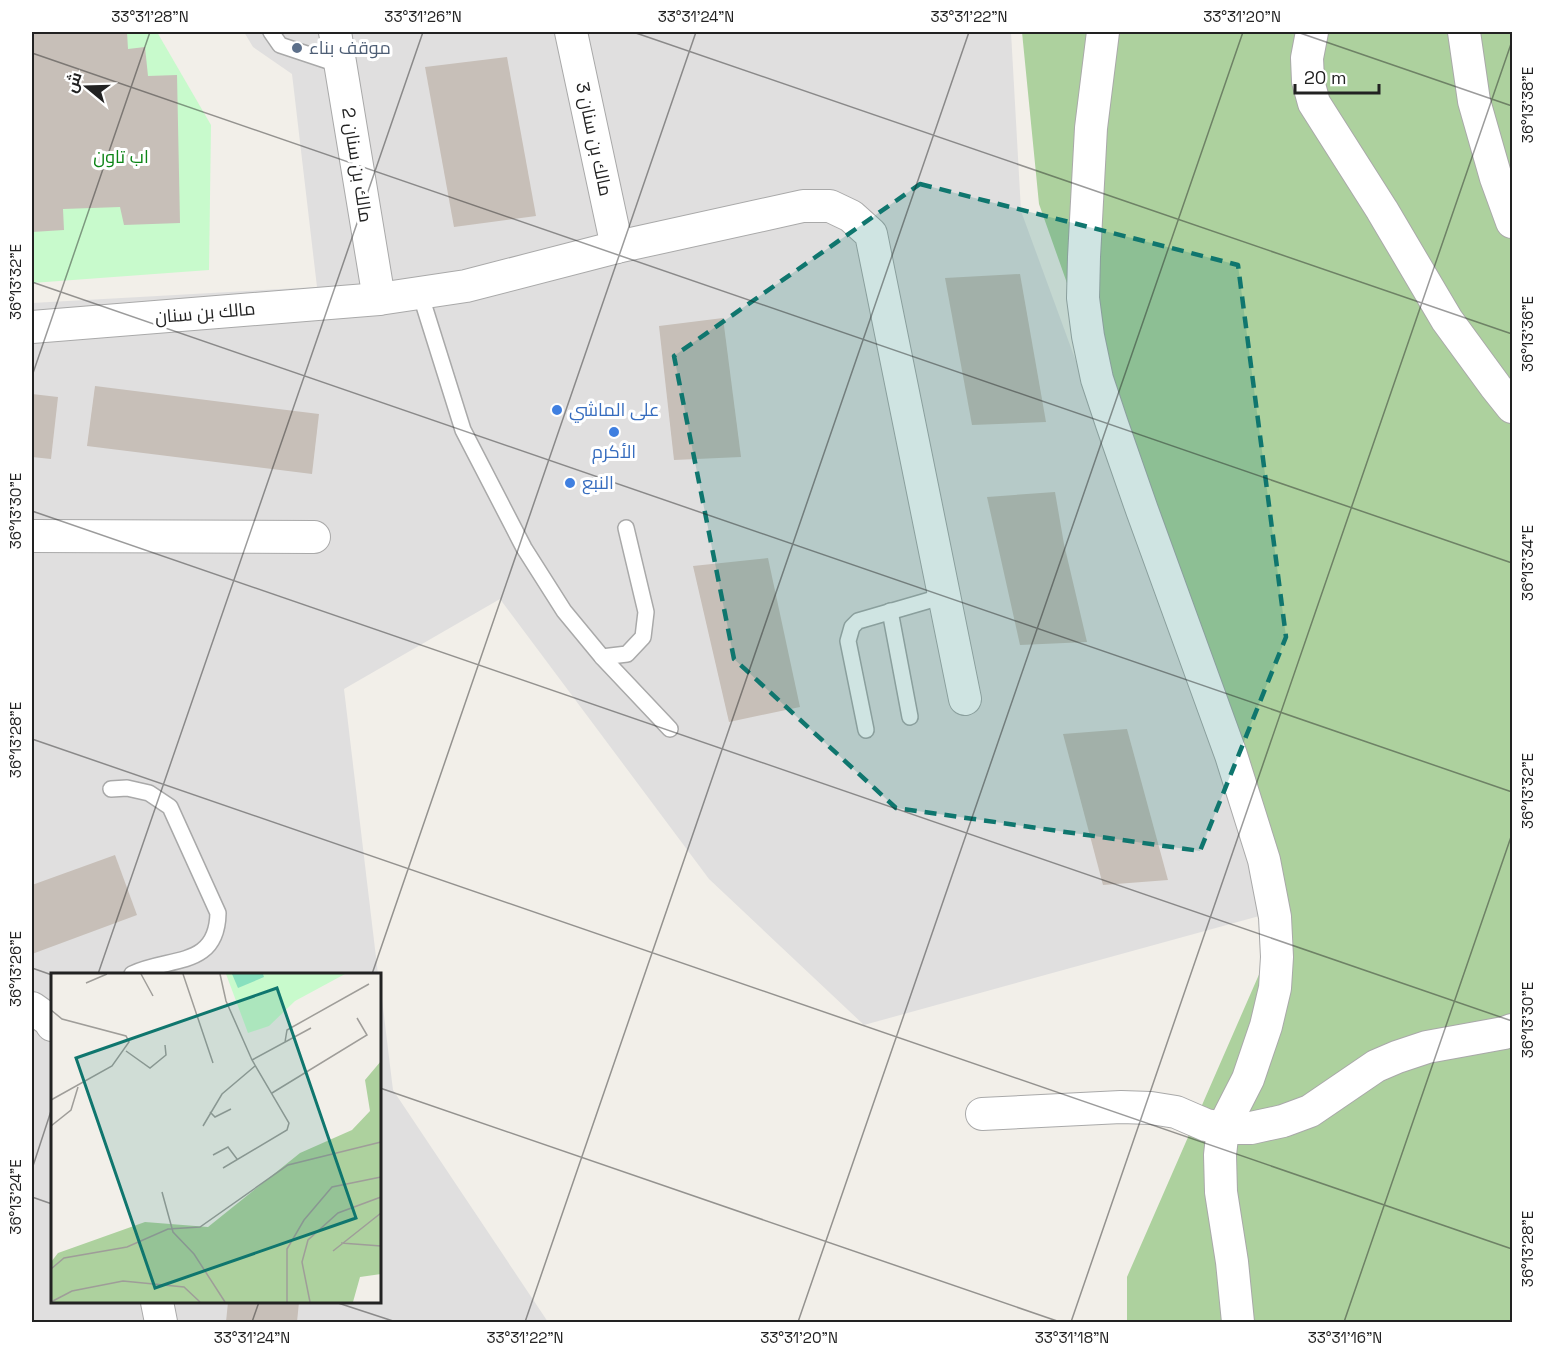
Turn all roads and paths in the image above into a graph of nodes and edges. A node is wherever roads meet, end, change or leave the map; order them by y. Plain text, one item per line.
1 (271, 32) edge
2 (335, 32) edge
3 (571, 32) edge
4 (1103, 32) edge
5 (1312, 32) edge
6 (1464, 32) edge
7 (340, 65) junction
8 (1512, 222) edge
9 (617, 247) junction
10 (420, 293) junction
11 (379, 298) junction
12 (32, 327) edge
13 (1512, 407) edge
14 (626, 528) dead end
15 (32, 536) edge
16 (314, 537) dead end
17 (944, 596) junction
18 (890, 611) junction
19 (602, 657) junction
20 (965, 699) dead end
21 (910, 717) dead end
22 (670, 729) dead end
23 (866, 730) dead end
24 (111, 789) dead end
25 (139, 973) edge
26 (32, 1008) edge
27 (51, 1023) edge
28 (1512, 1030) edge
29 (982, 1114) dead end
30 (1223, 1128) junction
31 (157, 1303) edge
32 (161, 1323) edge
33 (1238, 1323) edge

1 - 7 lane
2 - 7 street, مالك بن سنان 2
3 - 9 street, مالك بن سنان 3
4 - 30 street
5 - 13 street
6 - 8 street
7 - 11 street, مالك بن سنان 2
9 - 10 street, مالك بن سنان
9 - 17 street, مالك بن سنان
10 - 11 street, مالك بن سنان
10 - 19 lane
11 - 12 street, مالك بن سنان
14 - 19 lane
15 - 16 street
17 - 18 lane
17 - 20 street, مالك بن سنان
18 - 21 lane
18 - 23 lane
19 - 22 lane
24 - 25 lane
26 - 27 street
28 - 30 street
29 - 30 street
30 - 33 street
31 - 32 street

